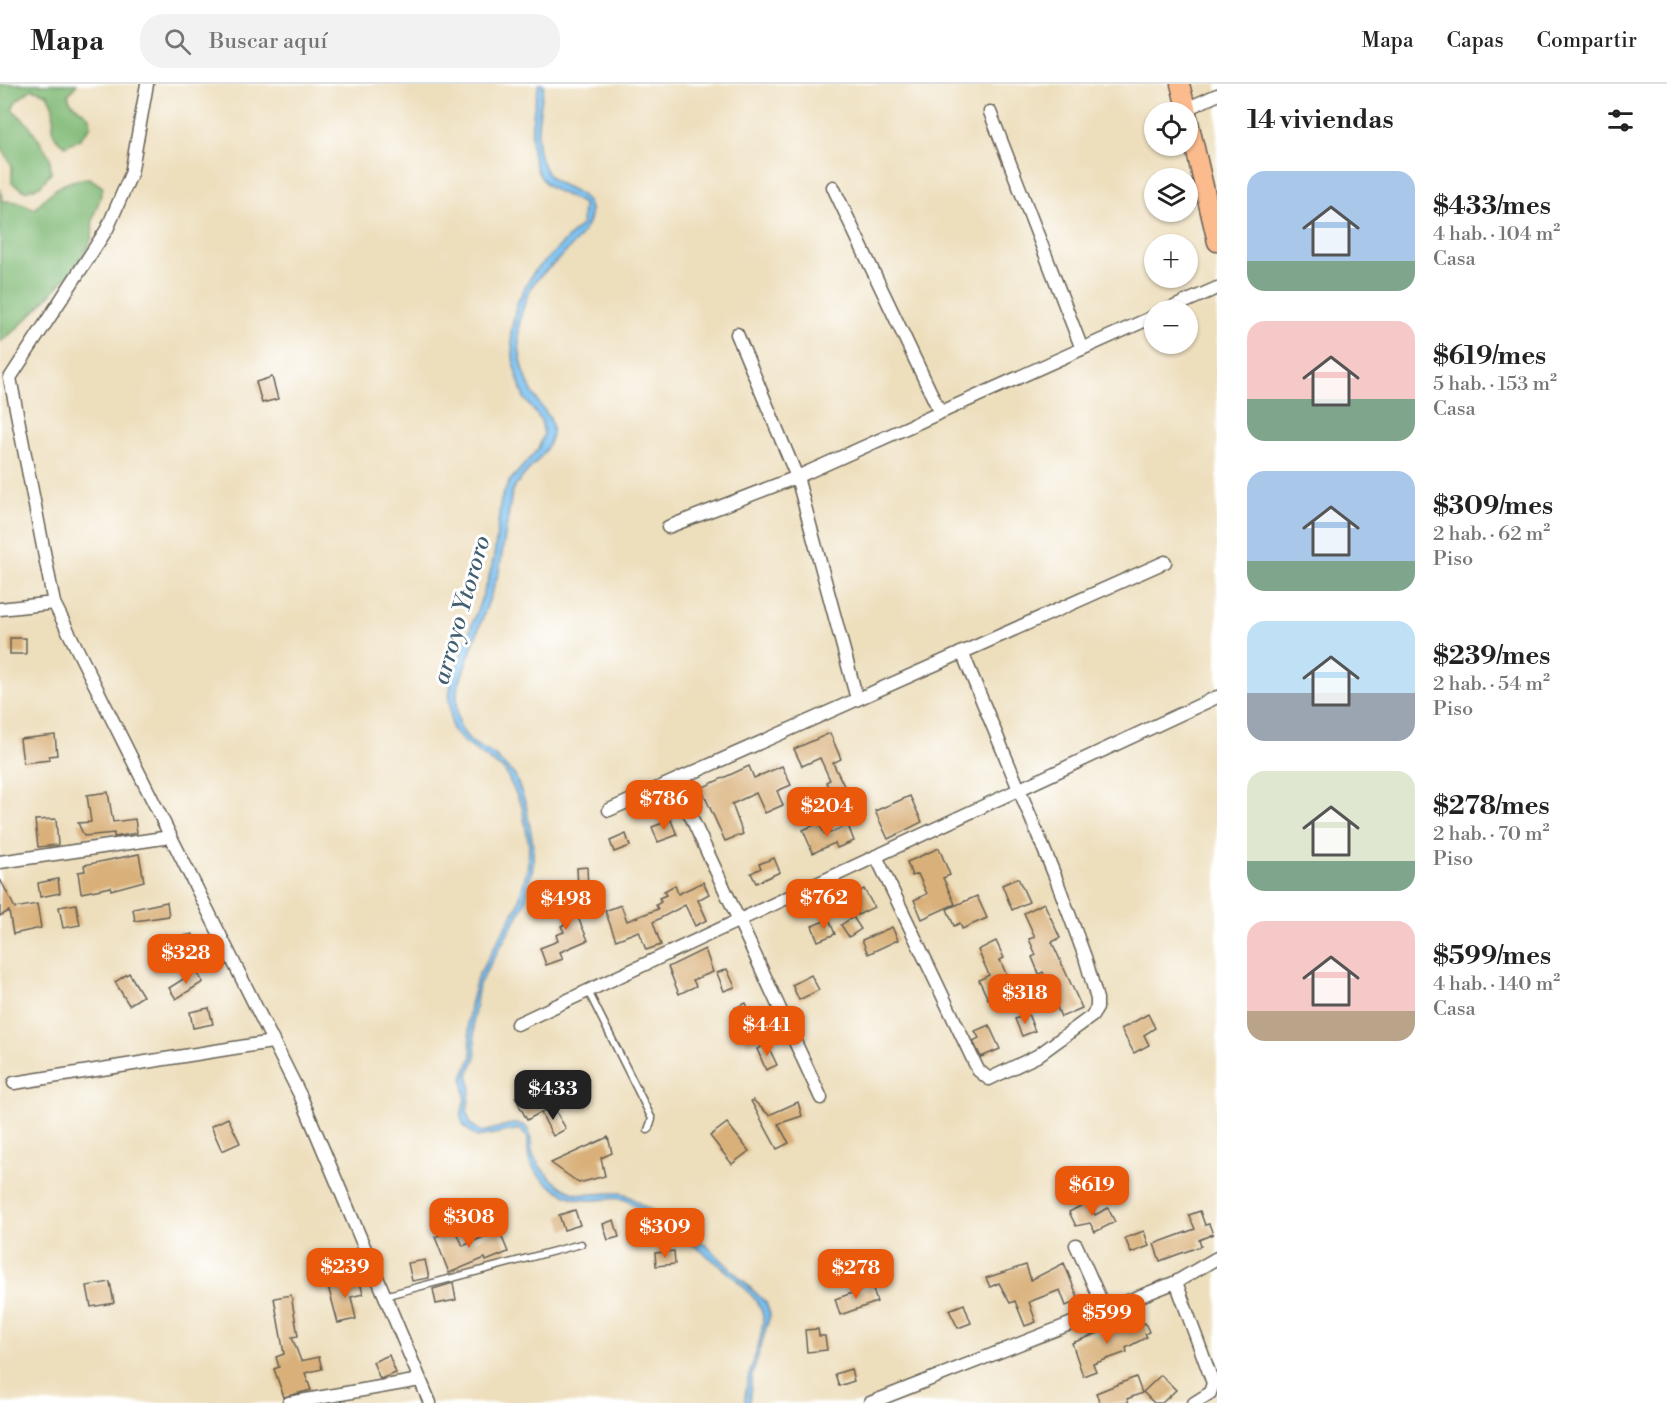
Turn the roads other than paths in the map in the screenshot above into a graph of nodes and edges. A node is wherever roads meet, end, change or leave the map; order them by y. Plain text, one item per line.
1 (147, 84) edge
2 (1180, 84) edge
3 (1217, 95) edge
4 (1184, 102) edge
5 (1198, 106) edge
6 (990, 112) dead end
7 (1197, 156) edge
8 (834, 187) dead end
9 (1217, 242) edge
10 (1217, 288) edge
11 (1190, 300) edge
12 (1144, 321) edge
13 (737, 334) dead end
14 (1082, 349) junction
15 (5, 377) edge
16 (940, 412) junction
17 (797, 477) junction
18 (668, 527) dead end
19 (1165, 562) dead end
20 (54, 603) junction
21 (0, 609) edge
22 (962, 652) junction
23 (1217, 697) edge
24 (857, 699) junction
25 (675, 782) junction
26 (1018, 791) junction
27 (609, 810) dead end
28 (170, 837) junction
29 (876, 856) junction
30 (0, 862) edge
31 (739, 920) junction
32 (588, 991) junction
33 (517, 1024) dead end
34 (272, 1042) junction
35 (14, 1083) dead end
36 (820, 1098) dead end
37 (648, 1130) dead end
38 (581, 1244) dead end
39 (1076, 1245) dead end
40 (1217, 1258) edge
41 (1176, 1282) junction
42 (383, 1296) junction
43 (1105, 1310) junction
44 (420, 1380) junction
45 (289, 1403) edge
46 (430, 1403) edge
47 (870, 1403) edge
48 (1194, 1403) edge

1 - 15 street
2 - 4 main road
3 - 5 street
6 - 14 street
7 - 9 main road
8 - 16 street
10 - 11 street
12 - 14 street
13 - 17 street
14 - 16 street
15 - 20 street
16 - 17 street
17 - 18 street
17 - 24 street
19 - 22 street
20 - 21 street
20 - 28 street
22 - 24 street
22 - 26 street
23 - 26 street
24 - 25 street
25 - 27 street
25 - 31 street
26 - 29 street
26 - 29 street
28 - 30 street
28 - 34 street
29 - 31 street
31 - 32 street
31 - 36 street
32 - 33 street
32 - 37 lane
34 - 35 street
34 - 42 street
38 - 42 lane
39 - 43 street
40 - 41 street
41 - 43 street
41 - 48 street
42 - 44 street
43 - 47 street
44 - 45 street
44 - 46 street

